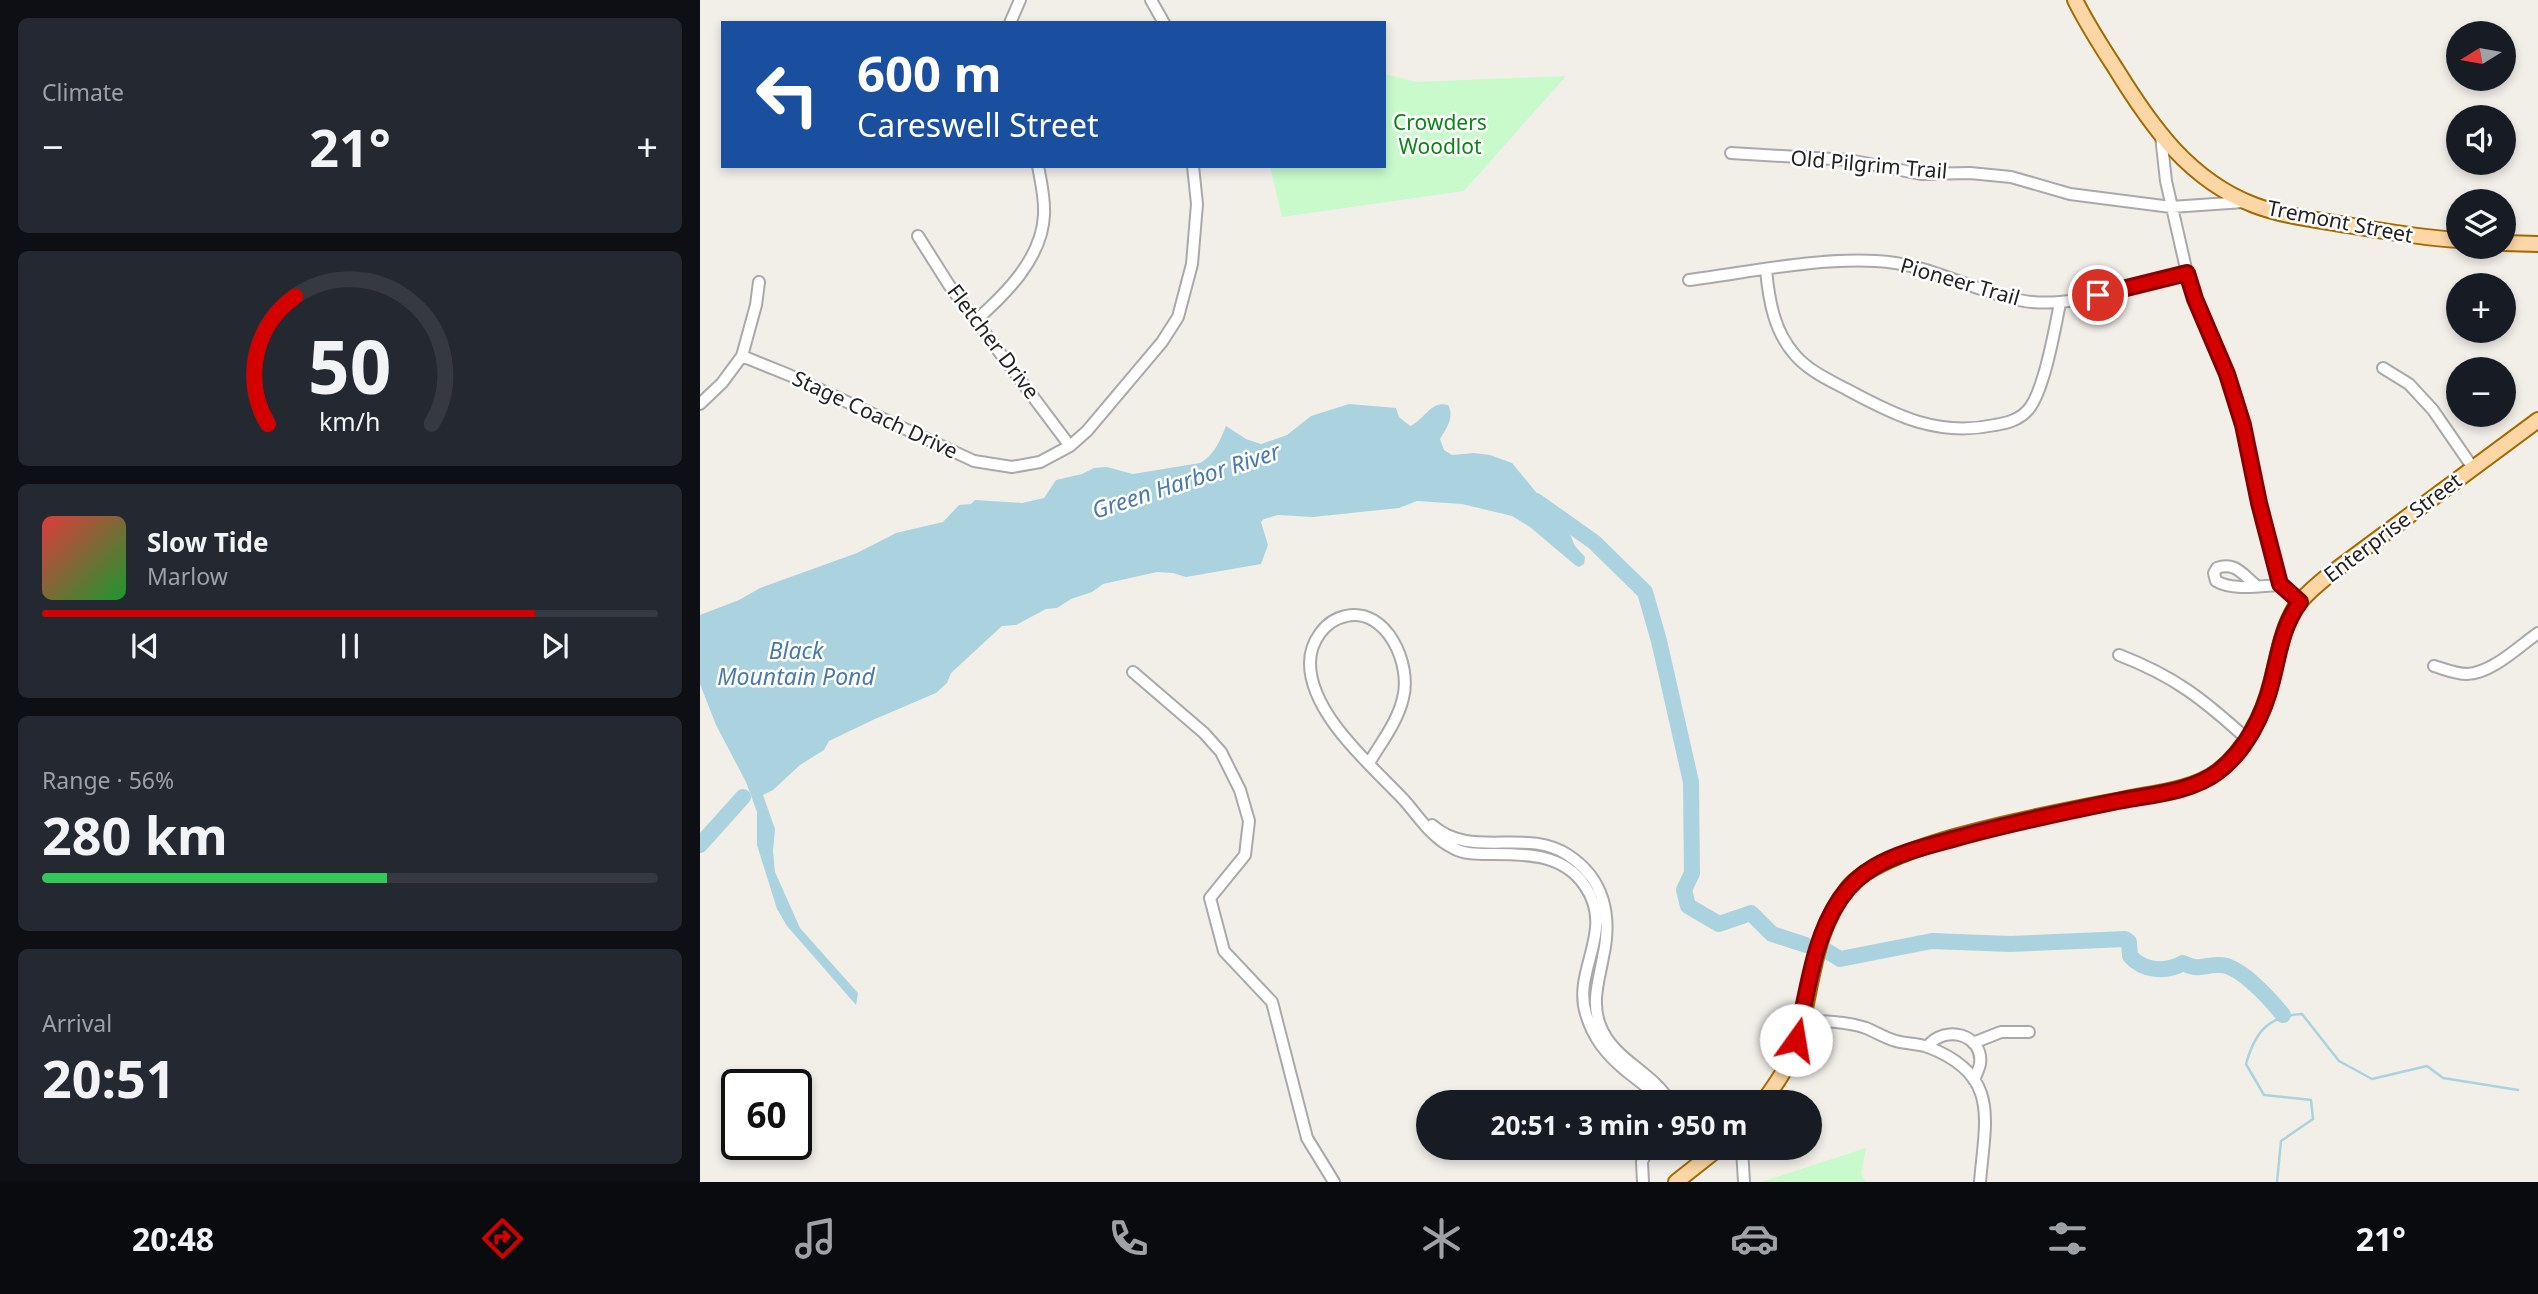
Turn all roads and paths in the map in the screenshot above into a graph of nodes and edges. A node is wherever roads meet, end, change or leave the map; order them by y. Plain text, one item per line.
1 (1020, 0) edge
2 (1151, 0) edge
3 (2075, 0) edge
4 (1011, 21) edge
5 (1163, 21) edge
6 (2161, 136) junction
7 (1731, 153) dead end
8 (1038, 168) edge
9 (1193, 168) edge
10 (2247, 202) junction
11 (2171, 207) junction
12 (918, 236) dead end
13 (2446, 239) edge
14 (2516, 243) edge
15 (2538, 244) edge
16 (1766, 270) junction
17 (2187, 273) junction
18 (1689, 280) dead end
19 (758, 282) dead end
20 (2060, 303) junction
21 (975, 321) junction
22 (742, 356) junction
23 (2383, 368) dead end
24 (700, 404) edge
25 (2538, 420) edge
26 (1070, 446) junction
27 (2473, 468) junction
28 (2280, 584) junction
29 (2257, 586) dead end
30 (2300, 602) junction
31 (2538, 633) edge
32 (2119, 655) dead end
33 (2434, 666) dead end
34 (1133, 672) dead end
35 (2247, 738) junction
36 (1369, 763) junction
37 (1801, 1021) junction
38 (2029, 1032) dead end
39 (1973, 1043) junction
40 (1927, 1047) junction
41 (1974, 1080) junction
42 (1653, 1087) junction
43 (1654, 1090) edge
44 (1656, 1090) edge
45 (1771, 1090) edge
46 (1648, 1160) edge
47 (1704, 1160) edge
48 (1743, 1160) edge
49 (1643, 1177) edge
50 (1334, 1182) edge
51 (1676, 1182) edge
52 (1744, 1182) edge
53 (1980, 1182) edge

1 - 4 street
2 - 5 street
3 - 6 main road, Tremont Street
6 - 10 main road, Tremont Street
6 - 11 street
7 - 11 street, Old Pilgrim Trail
8 - 21 street
9 - 26 street, Stage Coach Drive
10 - 11 street, Old Pilgrim Trail
10 - 13 main road, Tremont Street
11 - 17 street
12 - 21 street, Fletcher Drive
14 - 15 main road
16 - 18 street, Pioneer Trail
16 - 20 street, Pioneer Trail
16 - 20 street
17 - 20 street, Pioneer Trail
17 - 28 street
19 - 22 street
21 - 26 street, Fletcher Drive
22 - 24 street
22 - 26 street, Stage Coach Drive
23 - 27 street
25 - 27 main road, Enterprise Street
27 - 30 main road, Enterprise Street
28 - 29 street
28 - 30 street
30 - 35 main road, Enterprise Street
31 - 33 street
32 - 35 street
34 - 50 street
35 - 37 main road, Enterprise Street
36 - 36 street
36 - 42 street
37 - 40 street
37 - 45 main road, Enterprise Street
38 - 39 street
39 - 40 street
39 - 41 street
40 - 41 street
41 - 53 street
42 - 43 street
42 - 44 street
46 - 49 street
47 - 51 main road
48 - 52 street

